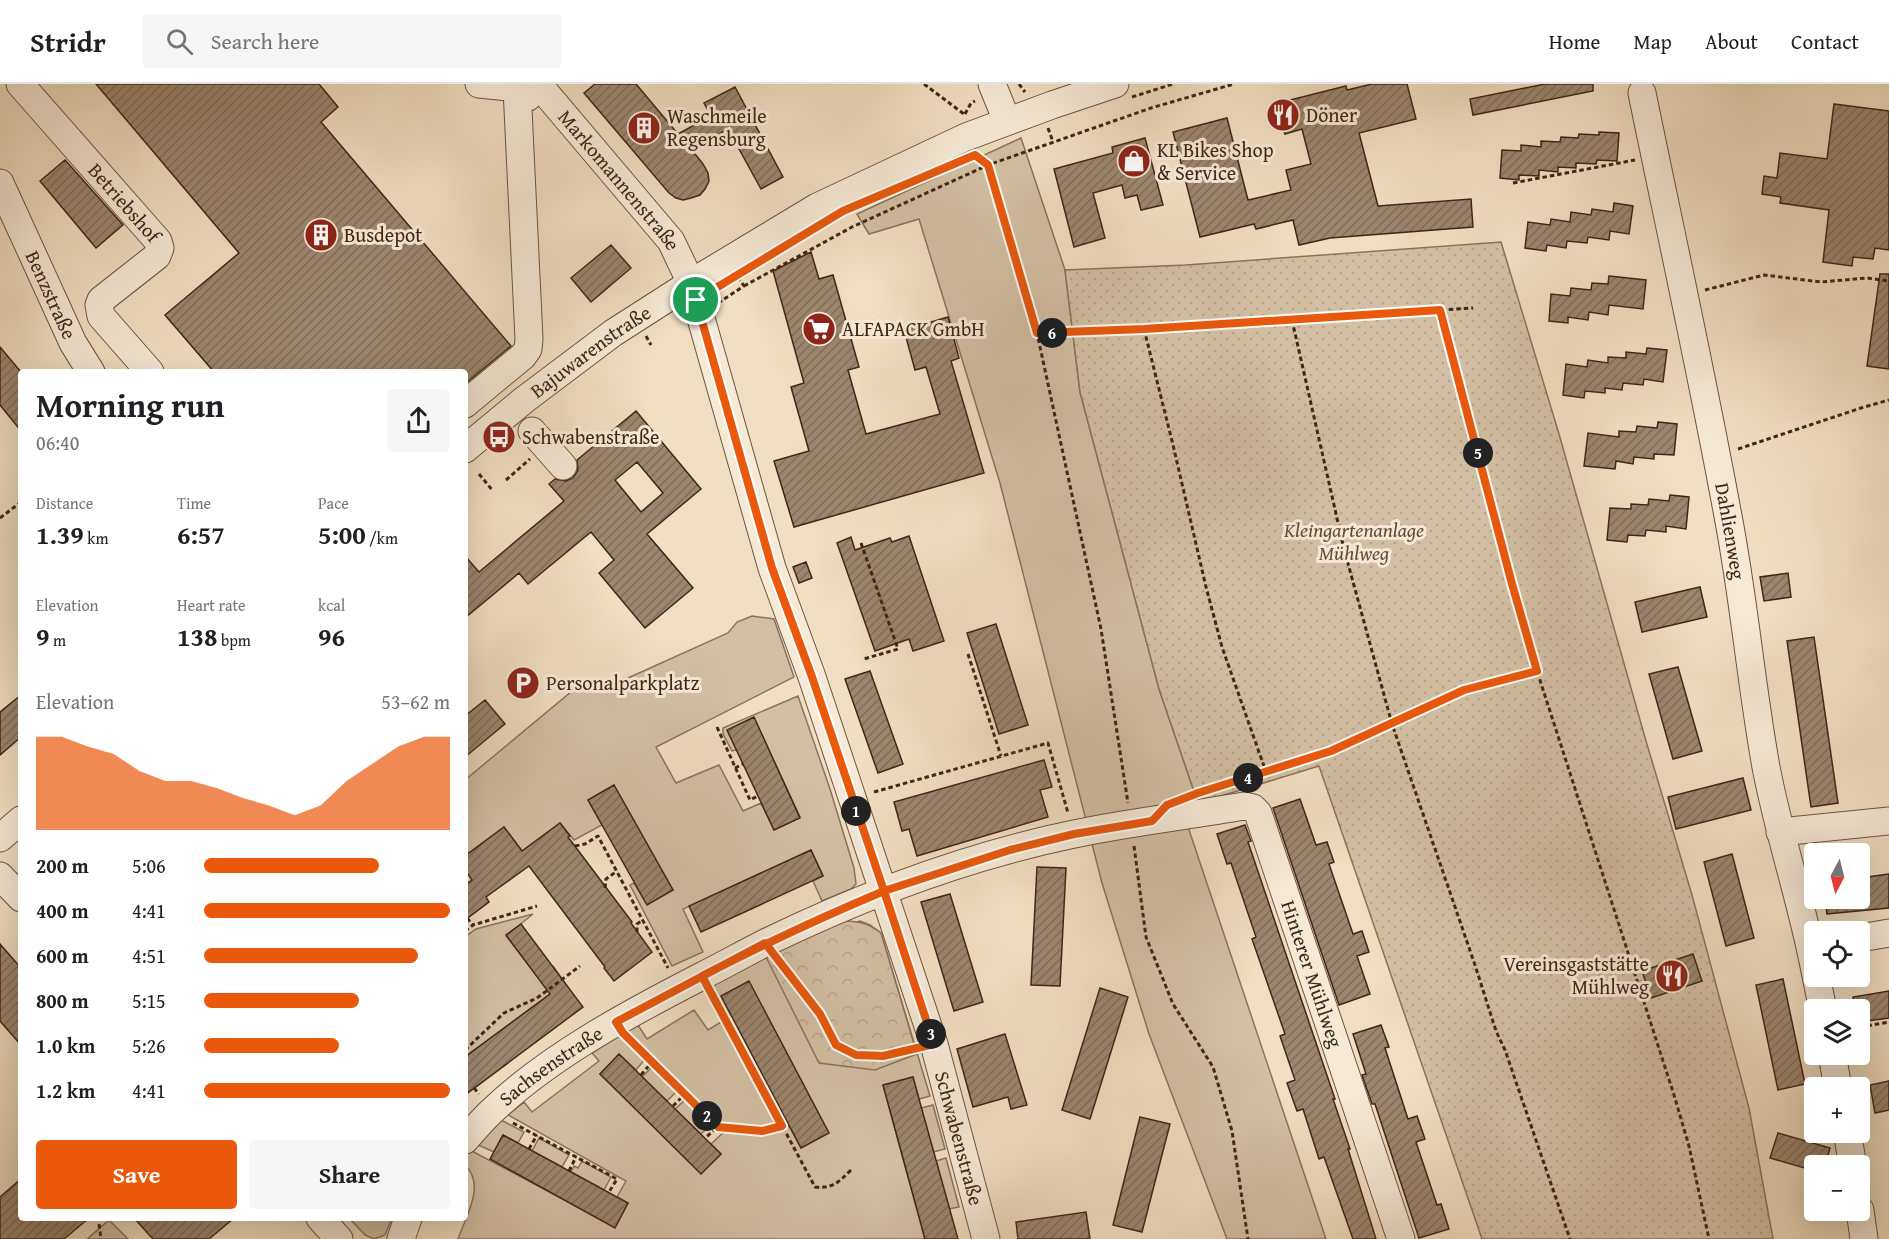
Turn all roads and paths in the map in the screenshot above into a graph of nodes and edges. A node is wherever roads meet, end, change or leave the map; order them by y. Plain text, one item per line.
1 (20, 84) edge
2 (479, 84) edge
3 (924, 84) edge
4 (992, 84) edge
5 (1173, 84) edge
6 (1234, 84) edge
7 (523, 85) edge
8 (1120, 92) edge
9 (1642, 93) dead end
10 (1007, 121) junction
11 (1047, 126) dead end
12 (1053, 142) junction
13 (976, 148) junction
14 (1655, 156) junction
15 (988, 165) junction
16 (0, 183) edge
17 (1513, 183) dead end
18 (737, 275) dead end
19 (1889, 281) edge
20 (691, 283) junction
21 (744, 286) junction
22 (1683, 296) junction
23 (711, 307) dead end
24 (1473, 308) dead end
25 (1440, 310) junction
26 (1292, 320) junction
27 (1144, 329) junction
28 (1037, 333) junction
29 (89, 369) edge
30 (147, 369) edge
31 (1889, 400) edge
32 (468, 402) edge
33 (532, 431) dead end
34 (468, 447) edge
35 (1716, 454) junction
36 (525, 464) dead end
37 (563, 466) dead end
38 (479, 474) dead end
39 (506, 480) dead end
40 (493, 491) dead end
41 (18, 503) edge
42 (0, 518) edge
43 (861, 543) dead end
44 (968, 654) dead end
45 (864, 659) dead end
46 (1537, 671) junction
47 (1392, 724) junction
48 (717, 727) dead end
49 (1001, 756) junction
50 (743, 764) dead end
51 (735, 768) junction
52 (1266, 772) junction
53 (1221, 786) dead end
54 (758, 796) dead end
55 (852, 798) junction
56 (1889, 821) edge
57 (18, 822) edge
58 (1142, 822) junction
59 (1779, 832) junction
60 (1074, 834) junction
61 (0, 837) edge
62 (575, 846) dead end
63 (617, 871) junction
64 (0, 876) edge
65 (605, 888) dead end
66 (884, 891) junction
67 (18, 895) edge
68 (537, 906) dead end
69 (468, 919) edge
70 (643, 920) junction
71 (1804, 922) edge
72 (473, 925) junction
73 (468, 929) edge
74 (637, 932) dead end
75 (1889, 933) edge
76 (1870, 936) edge
77 (765, 943) junction
78 (580, 966) dead end
79 (691, 982) junction
80 (734, 1021) dead end
81 (616, 1022) junction
82 (1889, 1022) edge
83 (728, 1024) junction
84 (1870, 1025) edge
85 (934, 1044) junction
86 (468, 1047) edge
87 (653, 1061) junction
88 (760, 1072) dead end
89 (641, 1075) dead end
90 (755, 1075) junction
91 (685, 1094) junction
92 (673, 1106) dead end
93 (492, 1111) junction
94 (787, 1122) dead end
95 (782, 1126) junction
96 (718, 1127) junction
97 (537, 1136) junction
98 (468, 1137) edge
99 (705, 1138) dead end
100 (529, 1149) dead end
101 (576, 1157) junction
102 (851, 1170) dead end
103 (569, 1171) dead end
104 (609, 1192) dead end
105 (323, 1221) edge
106 (407, 1221) edge
107 (1862, 1221) edge
108 (99, 1224) dead end
109 (101, 1239) edge
110 (339, 1239) edge
111 (401, 1239) edge
112 (986, 1239) edge
113 (1248, 1239) edge
114 (1401, 1239) edge
115 (1570, 1239) edge
116 (1709, 1239) edge
117 (1864, 1239) edge

1 - 30 street, Betriebshof
2 - 7 street
3 - 13 path
4 - 10 street
5 - 8 path
6 - 12 path
7 - 20 street, Markomannenstraße
7 - 32 street
8 - 10 street, Bajuwarenstraße
9 - 14 street, Dahlienweg
10 - 13 street, Bajuwarenstraße
11 - 12 path
12 - 15 path
13 - 15 path
13 - 20 street, Bajuwarenstraße
14 - 17 path
14 - 22 street, Dahlienweg
15 - 21 path
15 - 28 path
16 - 29 street, Benzstraße
18 - 21 path
19 - 22 path
20 - 34 street, Bajuwarenstraße
20 - 55 street, Schwabenstraße
21 - 23 path
22 - 35 street, Dahlienweg
24 - 25 path
25 - 26 path
25 - 46 path
26 - 27 path
26 - 47 path
27 - 28 path
27 - 52 path
28 - 58 path
31 - 35 path
33 - 37 street
35 - 59 street, Dahlienweg
36 - 39 path
38 - 40 path
41 - 42 path
43 - 45 path
44 - 49 path
46 - 47 path
46 - 116 path
47 - 52 path
47 - 115 path
48 - 51 path
49 - 55 path
49 - 60 path
50 - 51 path
51 - 54 path
52 - 53 path
55 - 66 street, Schwabenstraße
56 - 59 street
57 - 61 street
58 - 60 street, Sachsenstraße
58 - 113 path
58 - 114 street, Hinterer Mühlweg
59 - 71 street, Dahlienweg
60 - 66 street, Sachsenstraße
62 - 63 path
63 - 65 path
63 - 70 path
64 - 67 street
66 - 77 street, Sachsenstraße
66 - 85 street, Schwabenstraße
68 - 72 path
69 - 72 path
70 - 74 path
70 - 79 path
72 - 73 path
75 - 76 street
77 - 79 street, Sachsenstraße
77 - 85 path
78 - 86 path
79 - 81 street, Sachsenstraße
79 - 83 path
80 - 83 path
81 - 87 path
81 - 93 street, Sachsenstraße
82 - 84 path
83 - 90 path
85 - 112 street, Schwabenstraße
87 - 89 path
87 - 91 path
88 - 90 path
90 - 95 path
91 - 92 path
91 - 96 path
93 - 97 path
93 - 98 street, Sachsenstraße
94 - 95 path
95 - 96 path
95 - 102 path
96 - 99 path
97 - 100 path
97 - 101 path
101 - 103 path
101 - 104 path
105 - 110 street
106 - 111 street
107 - 117 street
108 - 109 path

